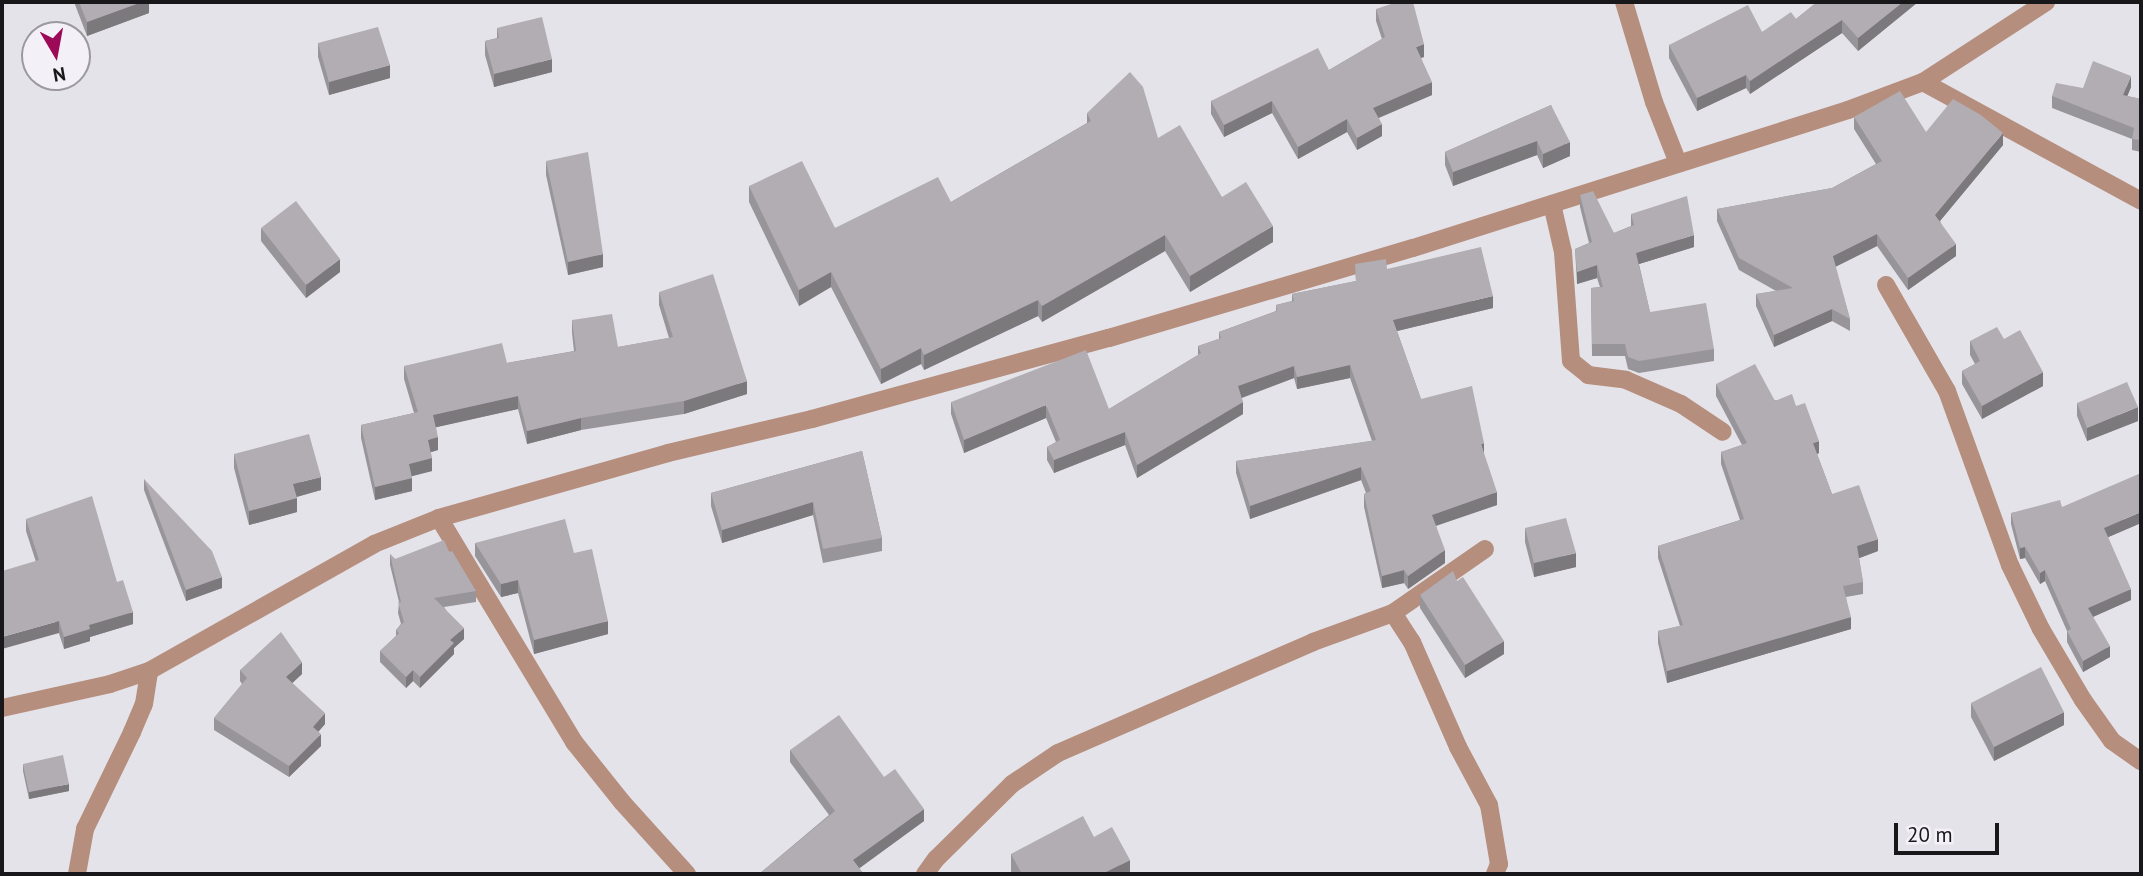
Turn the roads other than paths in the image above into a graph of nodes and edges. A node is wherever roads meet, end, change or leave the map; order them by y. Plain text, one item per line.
1 (1623, 2) edge
2 (2046, 2) edge
3 (1923, 82) junction
4 (1678, 163) junction
5 (2141, 201) edge
6 (1552, 204) junction
7 (1886, 285) dead end
8 (1723, 432) dead end
9 (439, 518) junction
10 (1485, 549) dead end
11 (1393, 613) junction
12 (149, 671) junction
13 (2, 708) edge
14 (2141, 761) edge
15 (77, 874) edge
16 (687, 874) edge
17 (925, 874) edge
18 (1495, 874) edge

1 - 4 street
2 - 3 street
3 - 4 street
3 - 5 street
4 - 6 street
6 - 8 street
6 - 9 street
7 - 14 street
9 - 12 street
9 - 16 street
10 - 11 street
11 - 17 street
11 - 18 street
12 - 13 street
12 - 15 street

